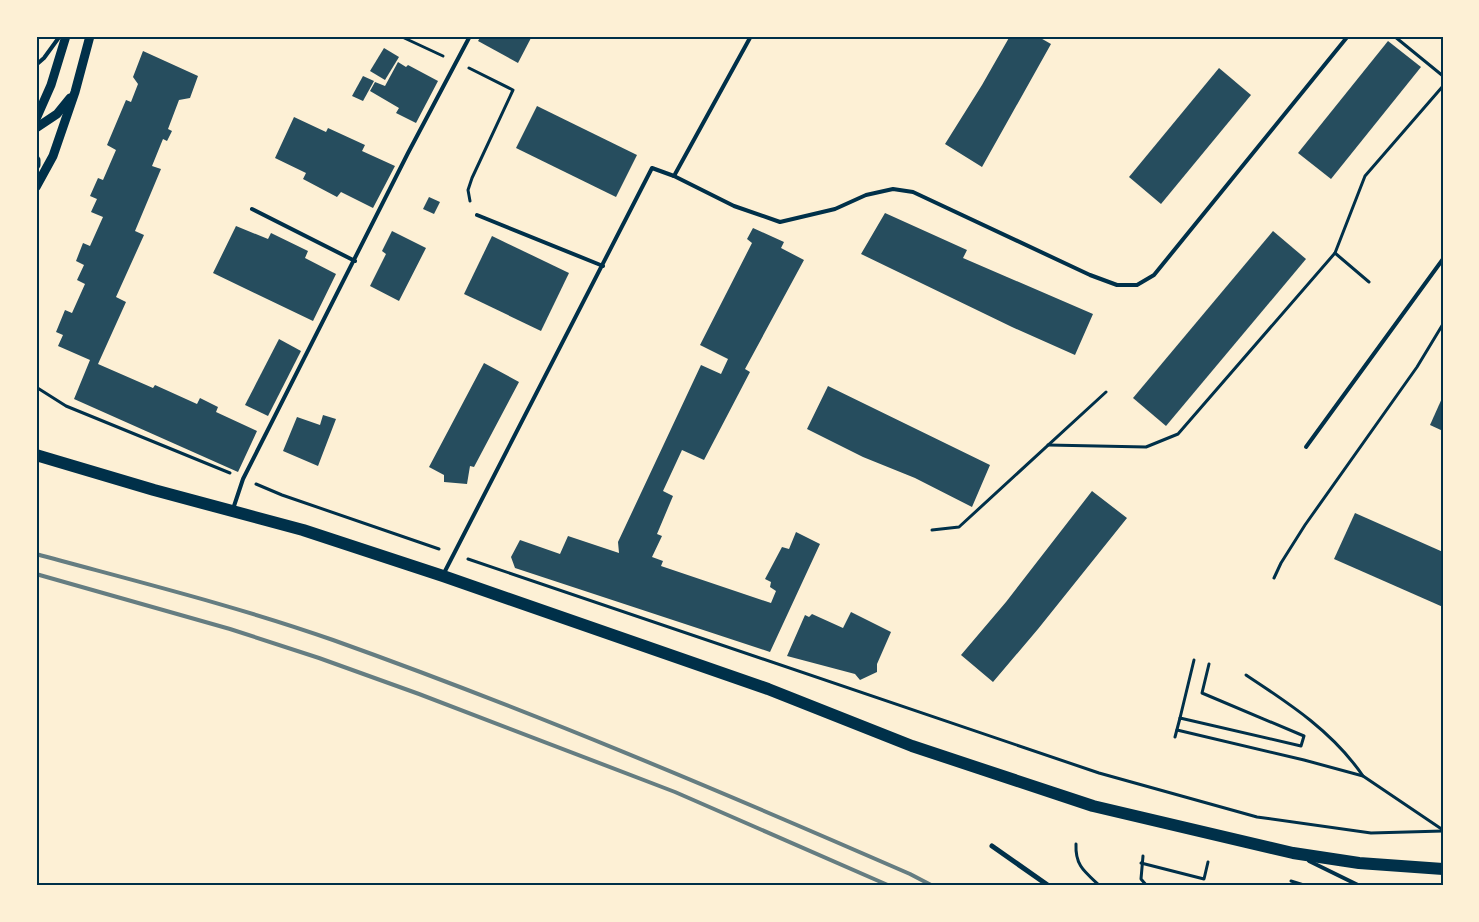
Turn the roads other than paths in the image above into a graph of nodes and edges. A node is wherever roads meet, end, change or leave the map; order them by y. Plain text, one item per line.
1 (60, 36) edge
2 (66, 36) edge
3 (90, 36) edge
4 (470, 36) edge
5 (751, 36) edge
6 (1348, 36) edge
7 (36, 66) edge
8 (75, 92) junction
9 (36, 119) edge
10 (36, 128) edge
11 (36, 160) edge
12 (36, 165) edge
13 (674, 176) junction
14 (36, 187) edge
15 (252, 209) dead end
16 (477, 215) road end
17 (1443, 259) edge
18 (355, 261) junction
19 (603, 266) junction
20 (1306, 447) dead end
21 (36, 455) edge
22 (232, 512) junction
23 (443, 576) junction
24 (992, 846) dead end
25 (1293, 853) junction
26 (1443, 869) edge
27 (1049, 886) edge
28 (1360, 886) edge

1 - 7 lane
2 - 9 street
3 - 8 street
4 - 18 lane
5 - 13 lane
6 - 13 lane
8 - 10 street
8 - 14 street
11 - 12 street
13 - 19 lane
15 - 18 lane
16 - 19 lane
17 - 20 lane
18 - 22 lane
19 - 23 lane
21 - 22 main road
22 - 23 main road
23 - 25 main road
24 - 27 street
25 - 26 main road
25 - 28 lane

